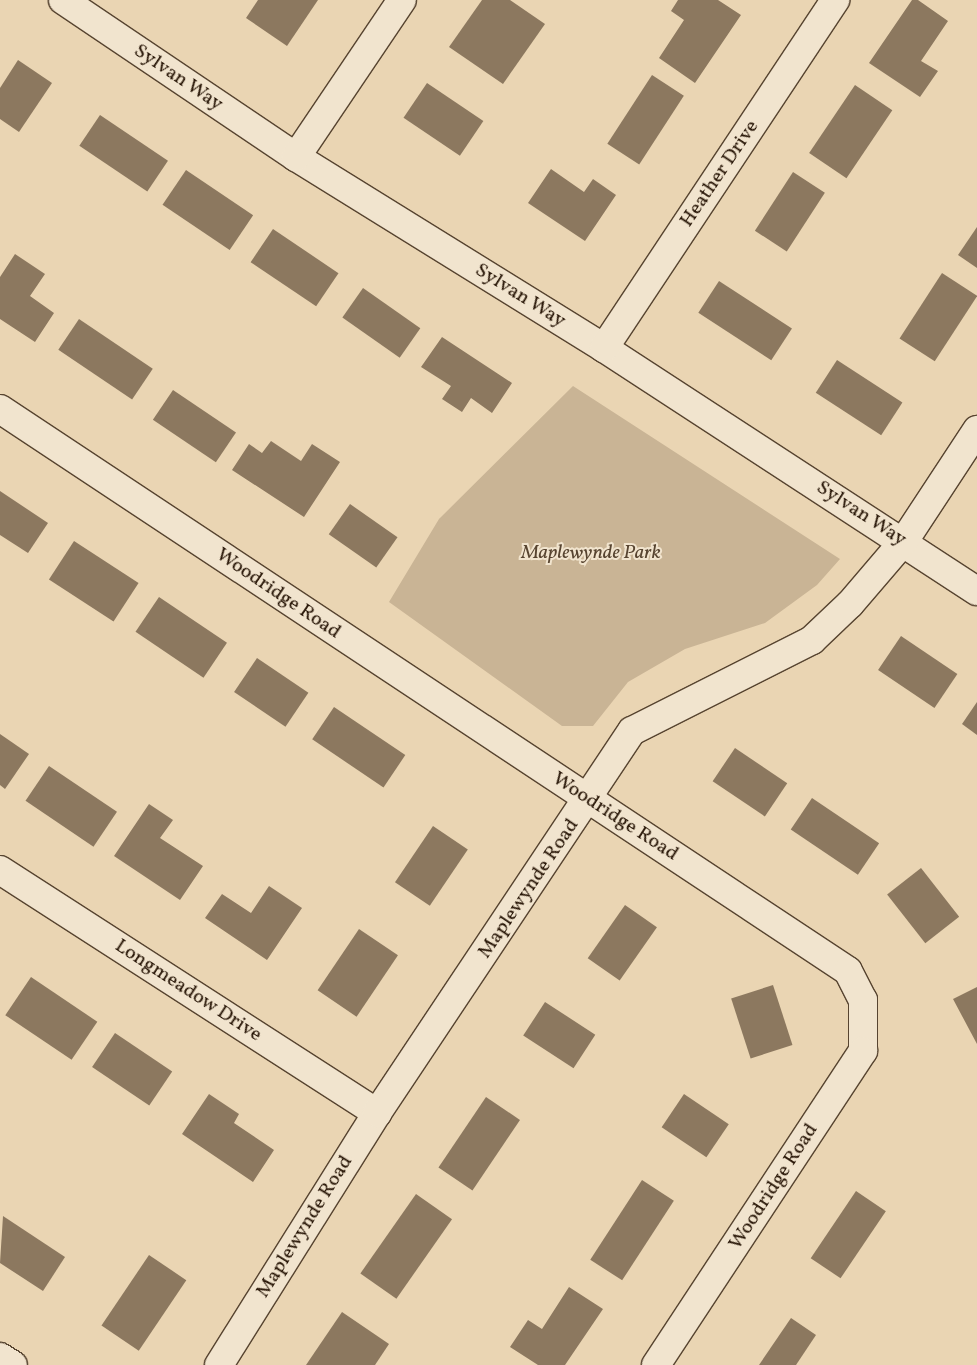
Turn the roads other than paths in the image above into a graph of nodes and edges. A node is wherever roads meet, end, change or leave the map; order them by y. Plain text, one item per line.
1 (63, 0) edge
2 (402, 0) edge
3 (835, 0) edge
4 (296, 157) junction
5 (604, 348) junction
6 (0, 409) edge
7 (977, 430) edge
8 (904, 541) junction
9 (977, 591) edge
10 (589, 800) junction
11 (0, 870) edge
12 (377, 1113) junction
13 (0, 1357) edge
14 (12, 1365) edge
15 (219, 1365) edge
16 (656, 1365) edge

1 - 4 street, Sylvan Way
2 - 4 street
3 - 5 street, Heather Drive
4 - 5 street, Sylvan Way
5 - 8 street, Sylvan Way
6 - 10 street, Woodridge Road
7 - 8 street, Maplewynde Road
8 - 9 street, Sylvan Way
8 - 10 street, Maplewynde Road
10 - 12 street, Maplewynde Road
10 - 16 street, Woodridge Road
11 - 12 street, Longmeadow Drive
12 - 15 street, Maplewynde Road
13 - 14 street

